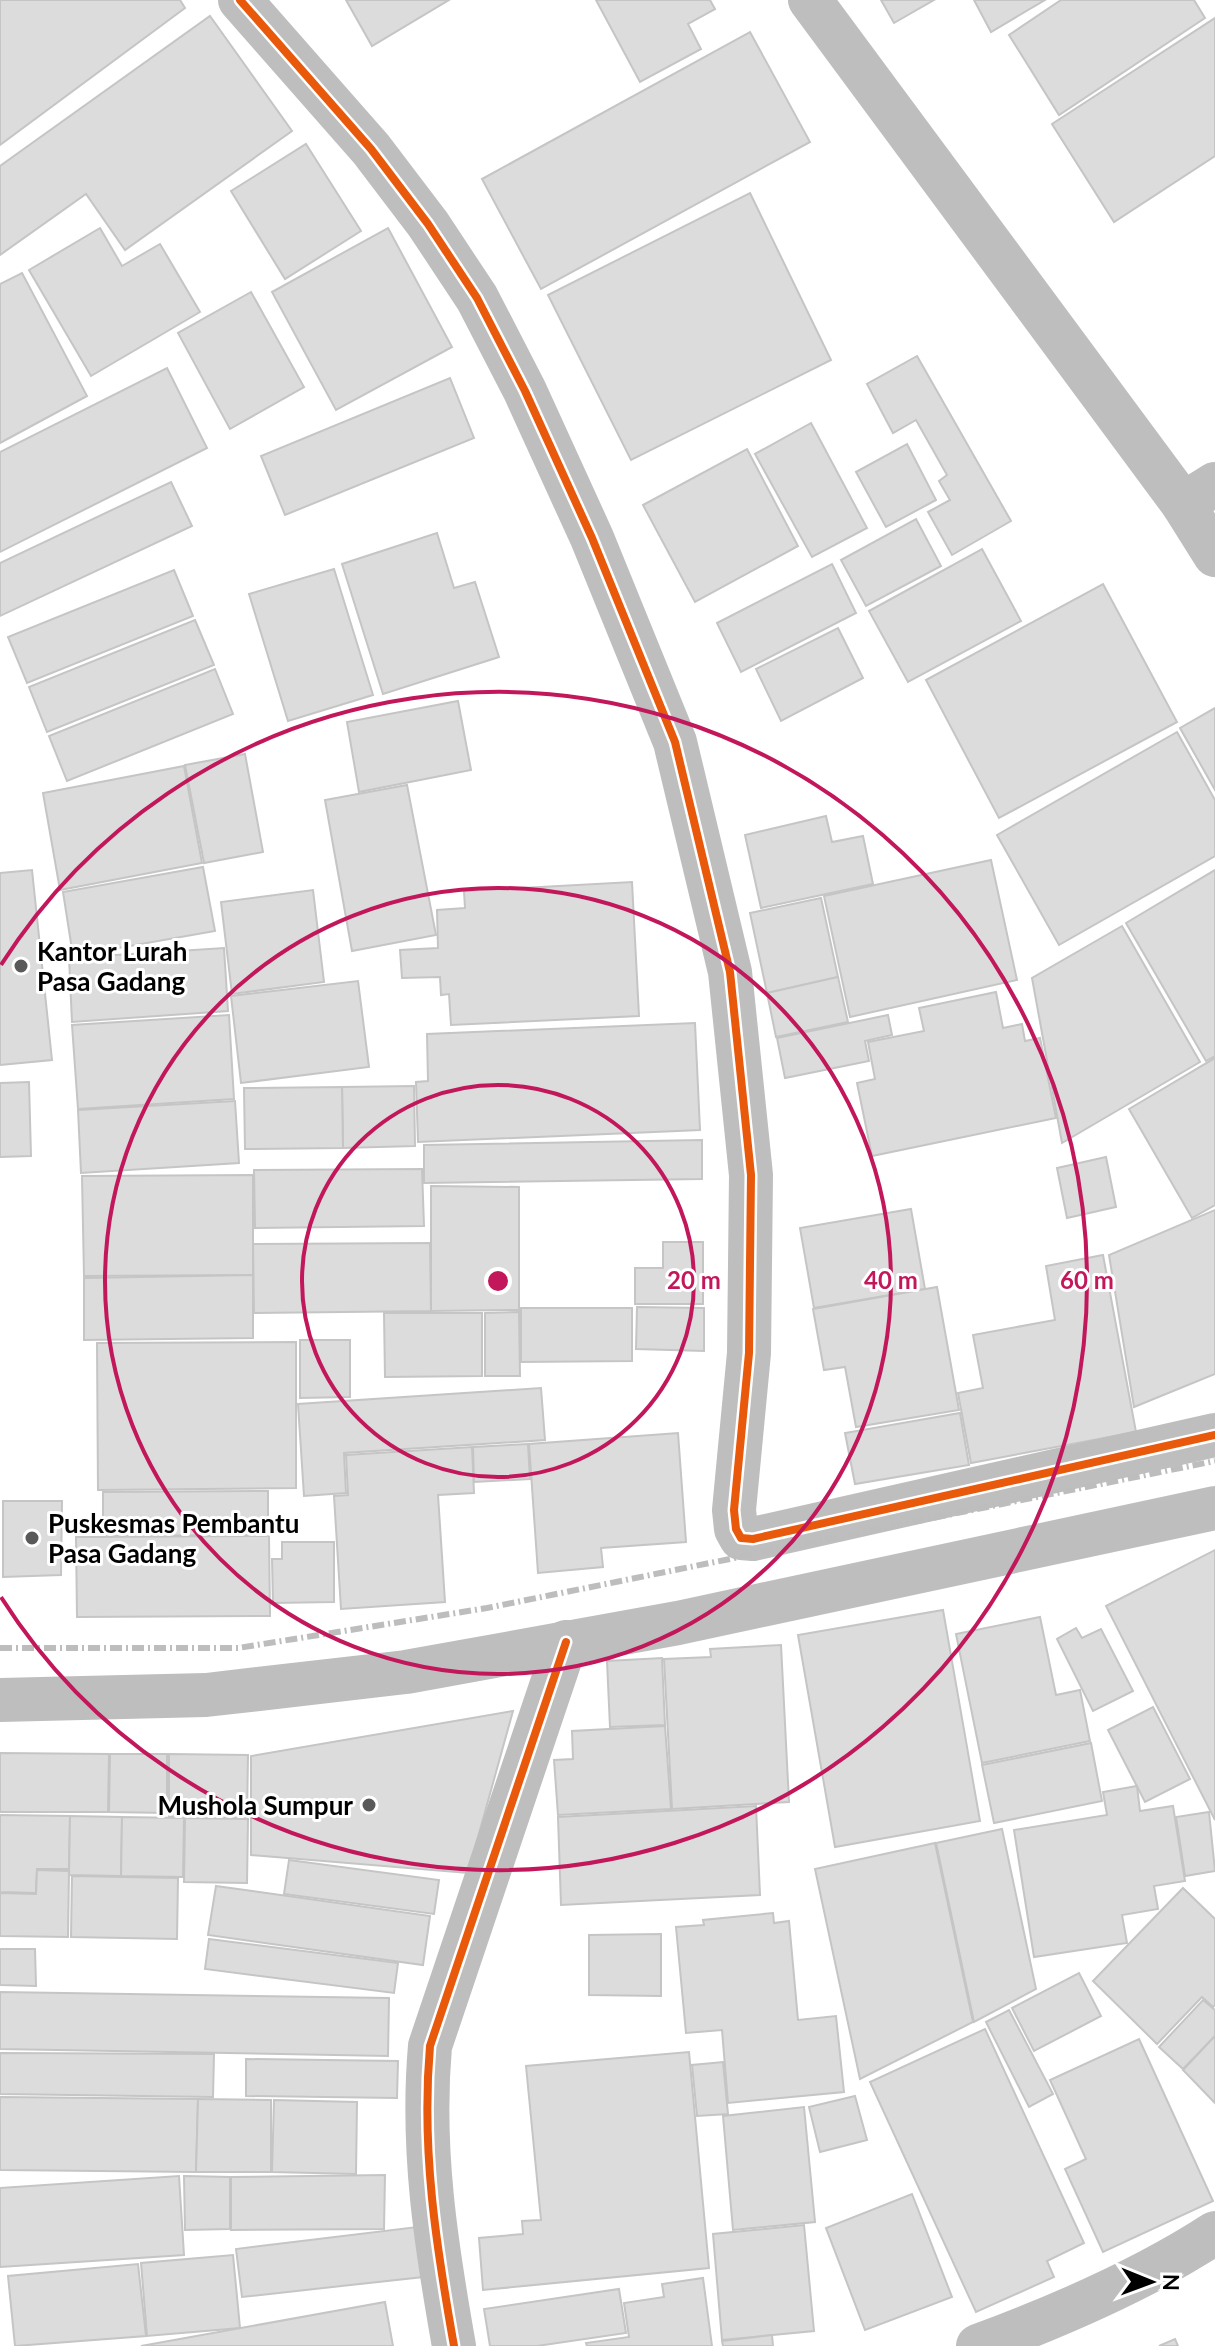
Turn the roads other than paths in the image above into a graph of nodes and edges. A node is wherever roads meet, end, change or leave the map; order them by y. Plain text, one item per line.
1 (240, 0) edge
2 (810, 0) edge
3 (1199, 494) edge
4 (1215, 555) edge
5 (1215, 1435) edge
6 (1215, 1508) edge
7 (566, 1642) junction
8 (0, 1700) edge
9 (1215, 2233) edge
10 (454, 2346) edge
11 (978, 2346) edge

1 - 5 street
2 - 3 street
3 - 4 street
6 - 7 street
7 - 8 street
7 - 10 street
9 - 11 street

